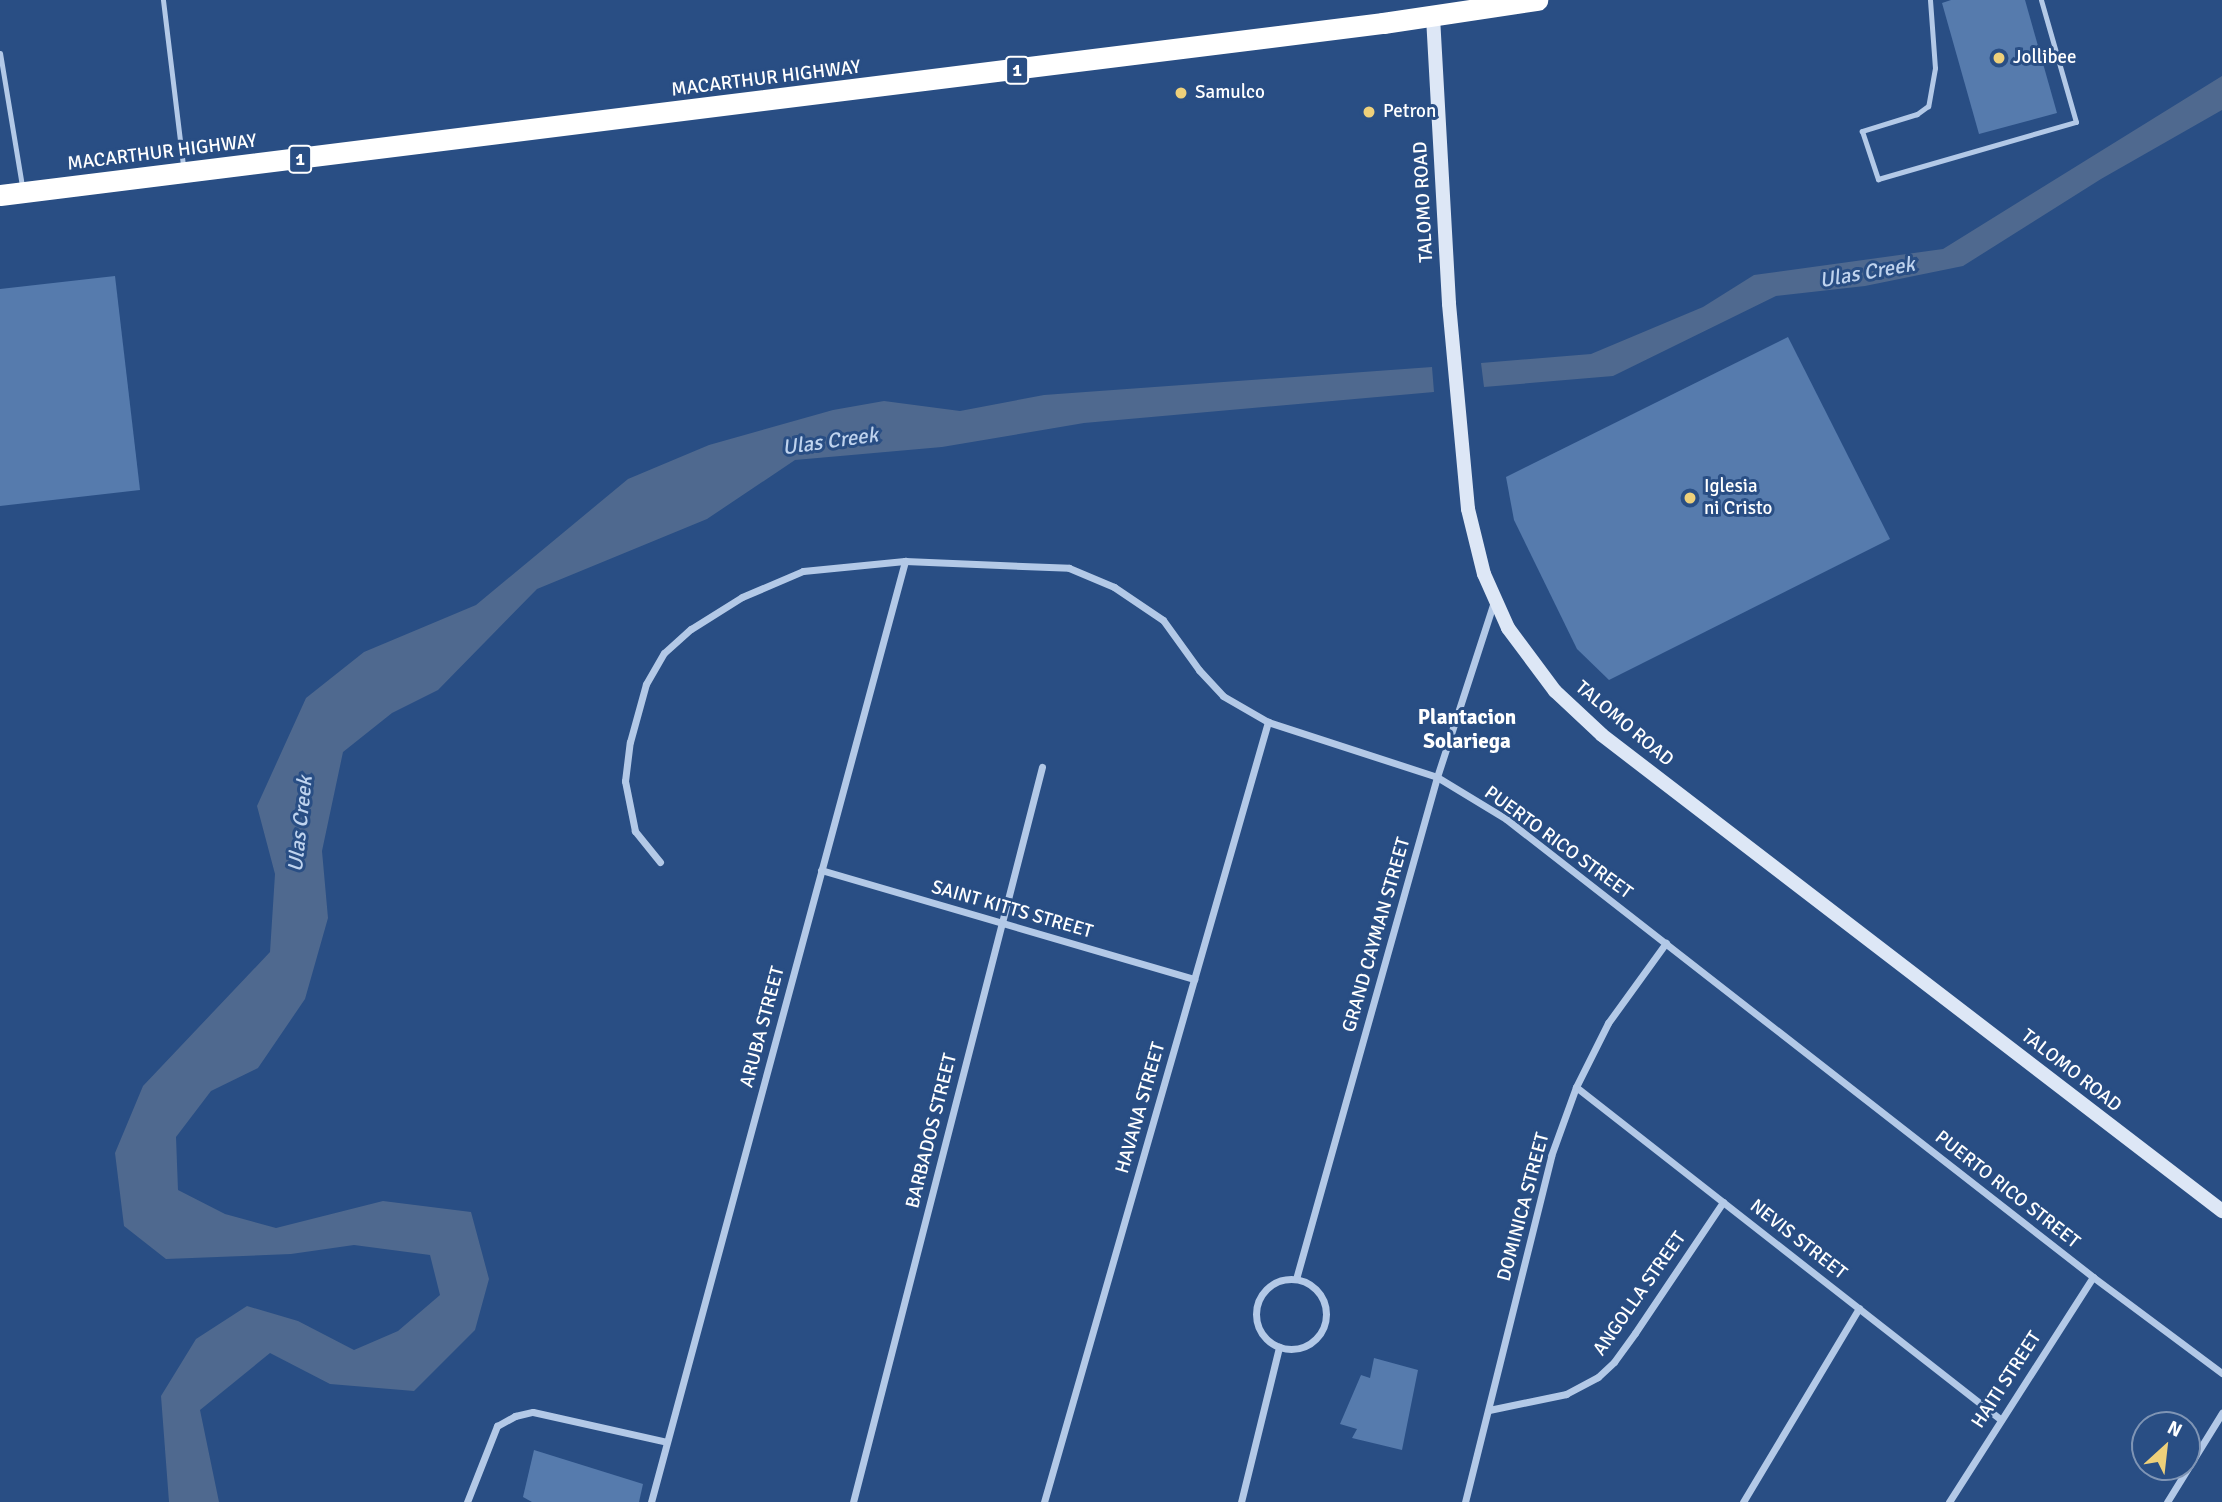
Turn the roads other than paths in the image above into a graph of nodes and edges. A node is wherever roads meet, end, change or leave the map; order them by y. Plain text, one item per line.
1 (163, 0) edge
2 (1537, 0) edge
3 (1930, 0) edge
4 (2041, 0) edge
5 (1433, 8) edge
6 (0, 52) edge
7 (184, 173) junction
8 (23, 192) junction
9 (0, 195) edge
10 (905, 561) junction
11 (1494, 602) junction
12 (1268, 722) junction
13 (1042, 767) dead end
14 (1437, 777) junction
15 (660, 862) dead end
16 (821, 870) junction
17 (1002, 923) junction
18 (1667, 943) junction
19 (1194, 979) junction
20 (1576, 1087) junction
21 (1723, 1202) junction
22 (2222, 1211) edge
23 (2093, 1277) junction
24 (1296, 1279) junction
25 (1859, 1308) junction
26 (1279, 1347) junction
27 (2222, 1373) edge
28 (1489, 1410) junction
29 (2222, 1413) edge
30 (2000, 1419) junction
31 (667, 1442) junction
32 (467, 1502) edge
33 (651, 1502) edge
34 (853, 1502) edge
35 (1044, 1502) edge
36 (1241, 1502) edge
37 (1465, 1502) edge
38 (1743, 1502) edge
39 (1949, 1502) edge
40 (2166, 1502) edge

1 - 7 lane
2 - 5 highway, MACARTHUR HIGHWAY / 1
3 - 4 lane
5 - 7 highway, MACARTHUR HIGHWAY / 1
5 - 11 street, TALOMO ROAD
6 - 8 lane
7 - 8 highway, MACARTHUR HIGHWAY / 1
8 - 9 highway, MACARTHUR HIGHWAY / 1
10 - 12 street, PUERTO RICO STREET
10 - 15 street, PUERTO RICO STREET
10 - 16 street, ARUBA STREET
11 - 14 street, GRAND CAYMAN STREET
11 - 22 street, TALOMO ROAD
12 - 14 street, PUERTO RICO STREET
12 - 19 street, HAVANA STREET
13 - 17 street, BARBADOS STREET
14 - 18 street, PUERTO RICO STREET
14 - 24 street, GRAND CAYMAN STREET
16 - 17 street, SAINT KITTS STREET
16 - 31 street, ARUBA STREET
17 - 19 street, SAINT KITTS STREET
17 - 34 street, BARBADOS STREET
18 - 20 street, DOMINICA STREET
18 - 23 street, PUERTO RICO STREET
19 - 35 street, HAVANA STREET
20 - 21 street, NEVIS STREET
20 - 28 street, DOMINICA STREET
21 - 25 street, NEVIS STREET
21 - 28 street, ANGOLLA STREET
23 - 27 street, PUERTO RICO STREET
23 - 30 street, HAITI STREET
24 - 26 street
24 - 26 street
25 - 30 street, NEVIS STREET
25 - 38 street
26 - 36 street
28 - 37 street, DOMINICA STREET
29 - 40 street
30 - 39 street, HAITI STREET
31 - 32 street
31 - 33 street, ARUBA STREET

